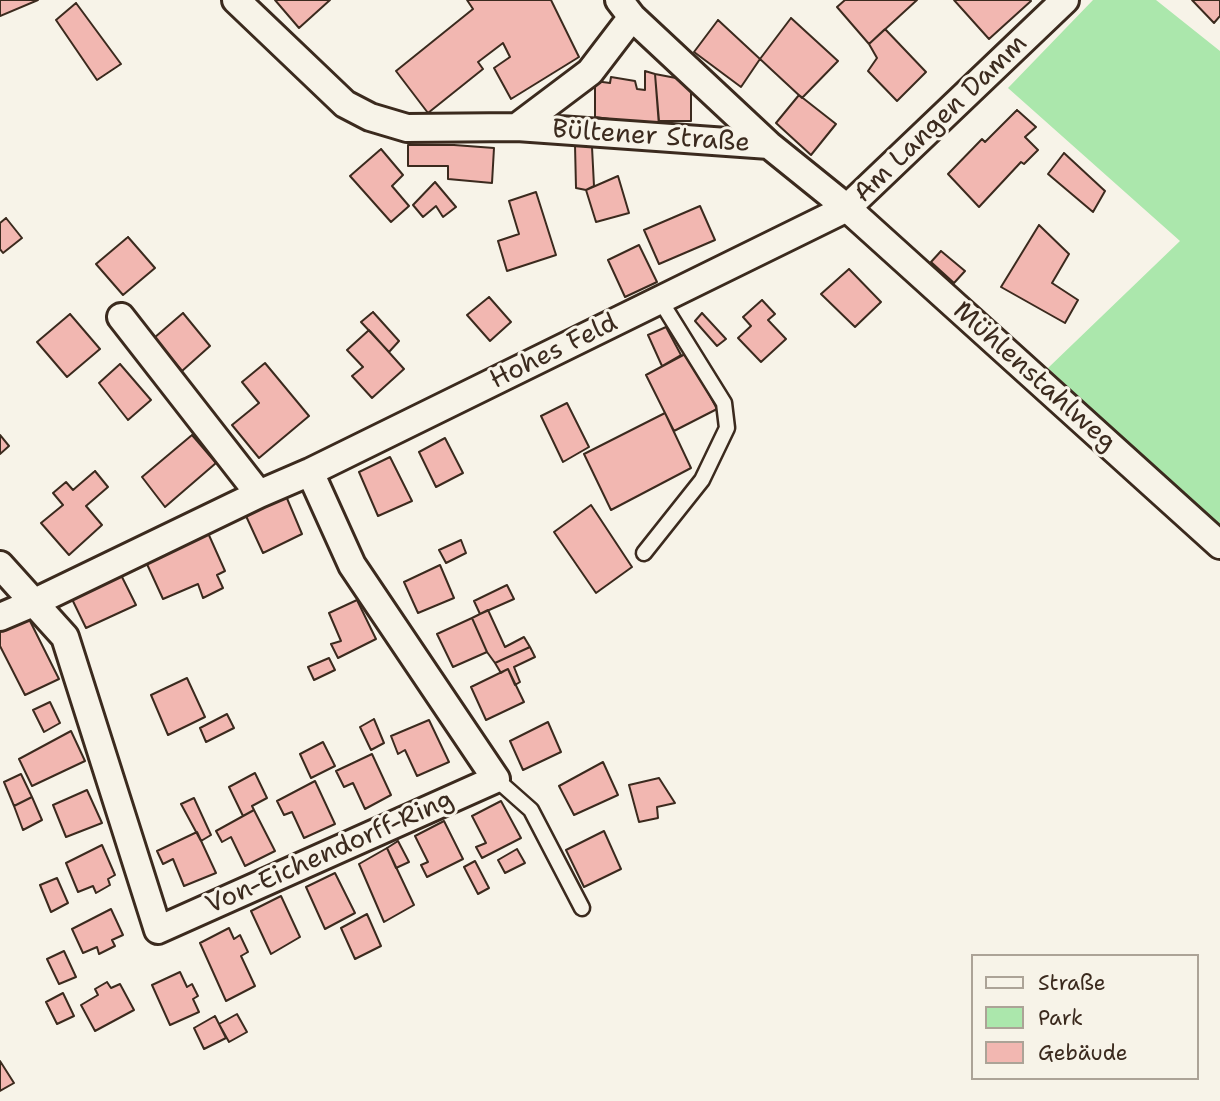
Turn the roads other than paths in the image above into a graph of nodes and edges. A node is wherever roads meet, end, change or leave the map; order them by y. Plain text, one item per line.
1 (236, 0) edge
2 (1065, 0) edge
3 (626, 8) edge
4 (517, 127) junction
5 (769, 145) junction
6 (847, 208) junction
7 (660, 300) junction
8 (121, 317) dead end
9 (310, 472) junction
10 (259, 494) junction
11 (1220, 545) edge
12 (644, 553) dead end
13 (0, 565) edge
14 (33, 603) junction
15 (0, 617) edge
16 (496, 779) junction
17 (582, 908) dead end

1 - 4 street, Bültener Straße
2 - 6 street, Am Langen Damm
3 - 4 street, Bültener Straße
3 - 5 street
4 - 5 street, Bültener Straße
5 - 6 street, Bültener Straße
6 - 7 street, Hohes Feld
6 - 11 street, Mühlenstahlweg
7 - 9 street, Hohes Feld
7 - 12 lane
8 - 10 street
9 - 10 street, Hohes Feld
9 - 16 street
10 - 14 street, Hohes Feld
13 - 14 street
14 - 15 street, Hohes Feld
14 - 16 street, Von-Eichendorff-Ring
16 - 17 lane

